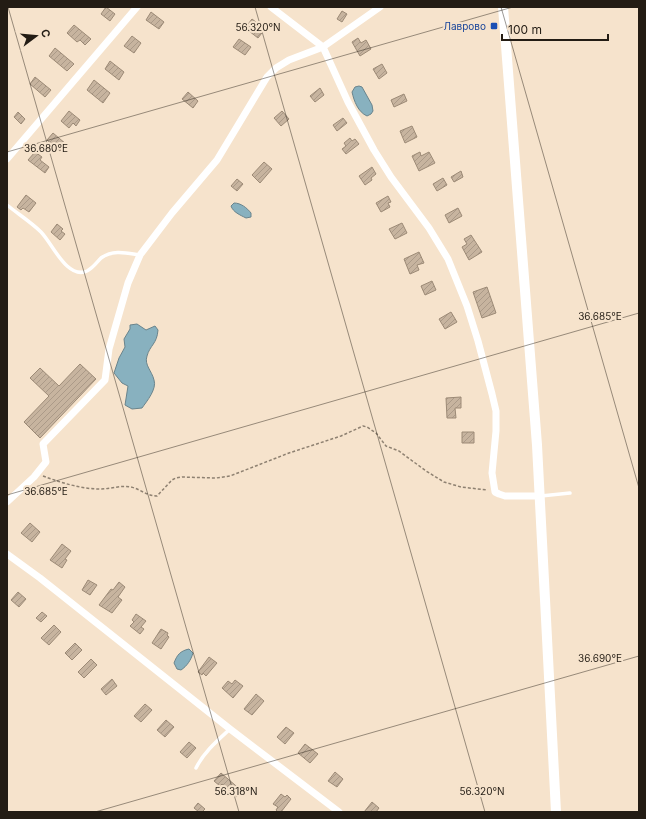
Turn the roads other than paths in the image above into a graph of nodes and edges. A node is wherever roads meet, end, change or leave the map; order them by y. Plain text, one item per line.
1 (137, 7) edge
2 (272, 7) edge
3 (380, 7) edge
4 (503, 7) edge
5 (323, 47) junction
6 (7, 159) edge
7 (7, 205) edge
8 (140, 255) junction
9 (570, 493) dead end
10 (539, 496) junction
11 (7, 502) edge
12 (7, 554) edge
13 (230, 729) junction
14 (196, 768) dead end
15 (339, 812) edge
16 (556, 812) edge

1 - 6 street
2 - 5 street
3 - 5 street
4 - 10 main road
5 - 8 street
5 - 10 street
7 - 8 lane
8 - 11 street
9 - 10 lane
10 - 16 main road
12 - 13 street
13 - 14 lane
13 - 15 street

